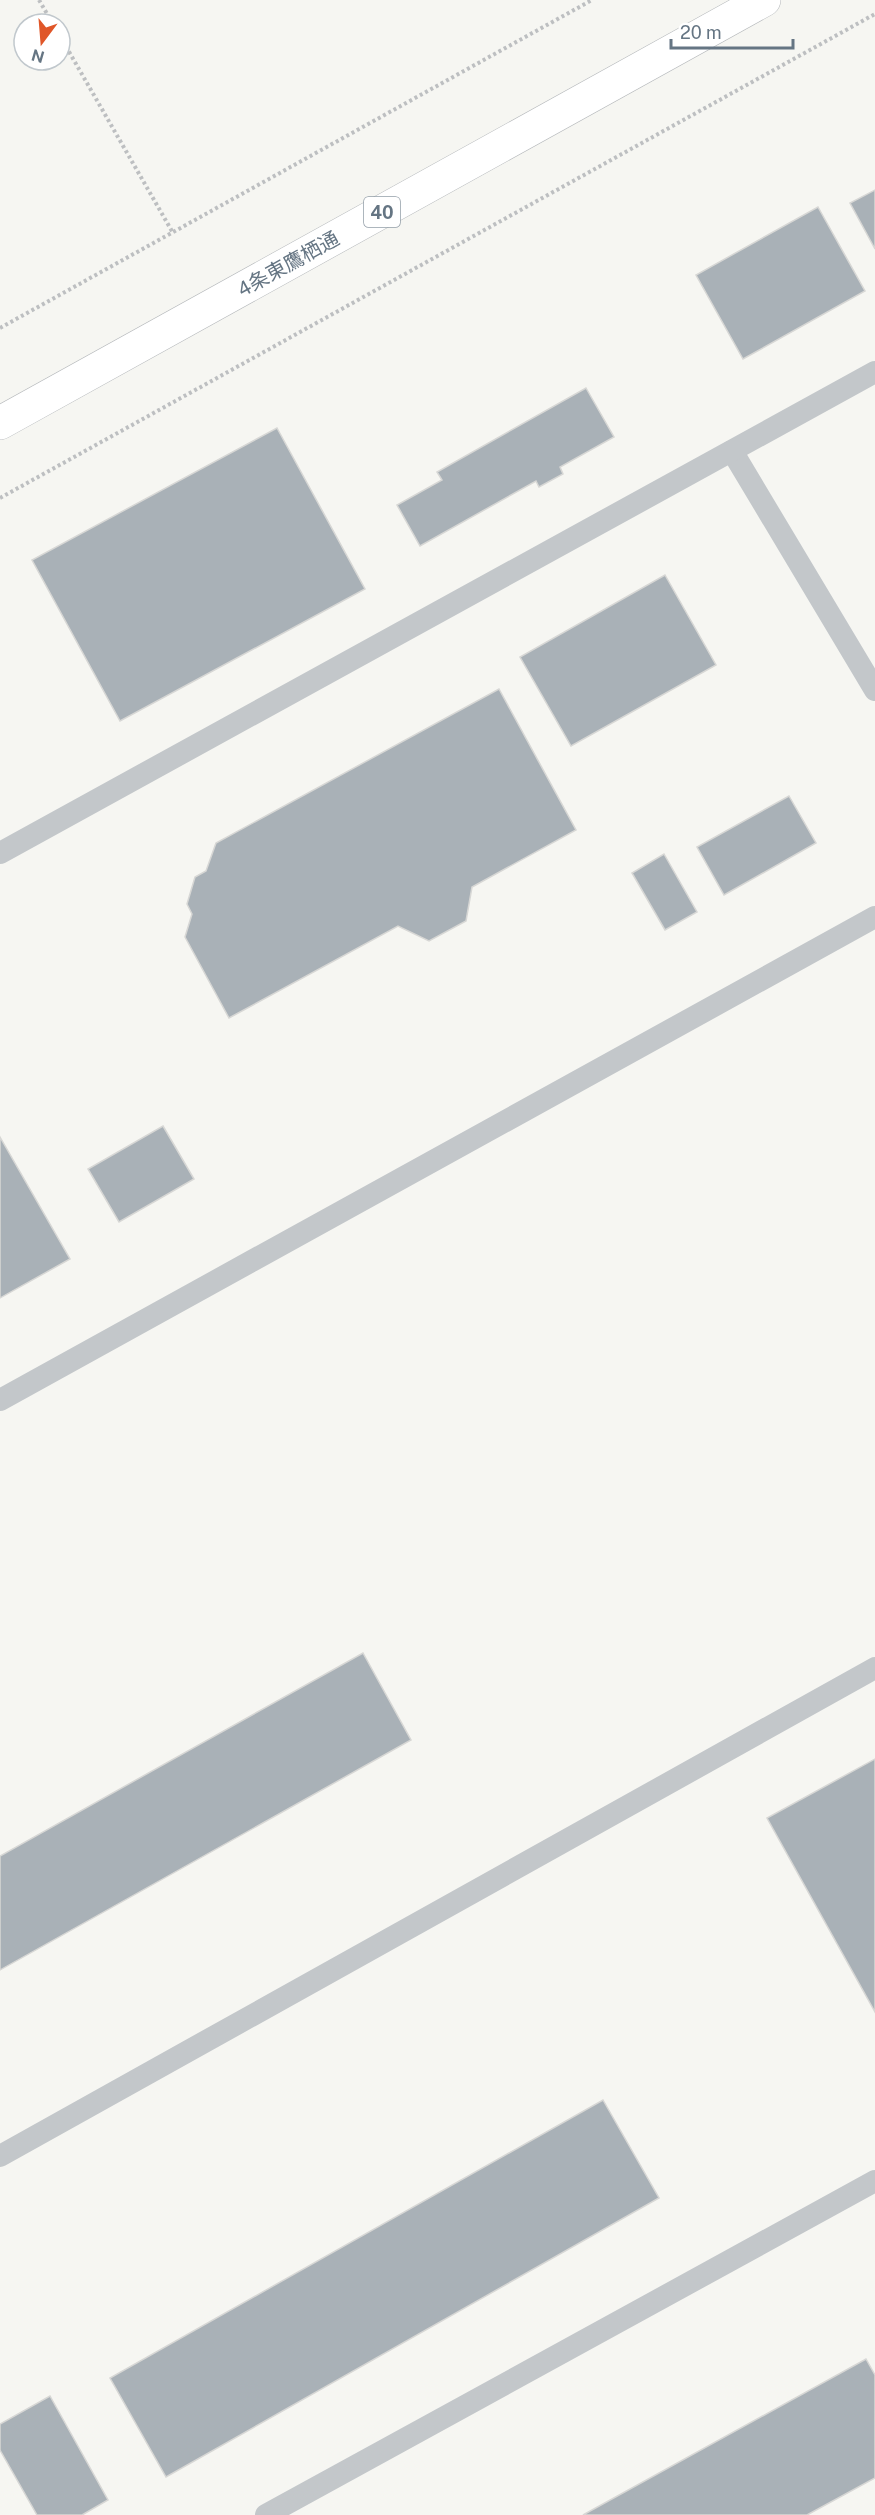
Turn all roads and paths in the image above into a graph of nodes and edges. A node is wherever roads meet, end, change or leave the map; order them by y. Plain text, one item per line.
1 (592, 0) edge
2 (764, 0) edge
3 (875, 14) edge
4 (72, 57) edge
5 (173, 232) junction
6 (0, 328) edge
7 (875, 372) edge
8 (0, 423) edge
9 (732, 451) junction
10 (0, 498) edge
11 (875, 690) edge
12 (0, 853) edge
13 (875, 917) edge
14 (0, 1400) edge
15 (875, 1668) edge
16 (0, 2156) edge
17 (875, 2181) edge
18 (266, 2515) edge

1 - 5 path
2 - 8 highway, 4条東鷹栖通 / 40
3 - 10 path
4 - 5 path
5 - 6 path
7 - 9 lane
9 - 11 lane
9 - 12 lane
13 - 14 lane
15 - 16 lane
17 - 18 lane

